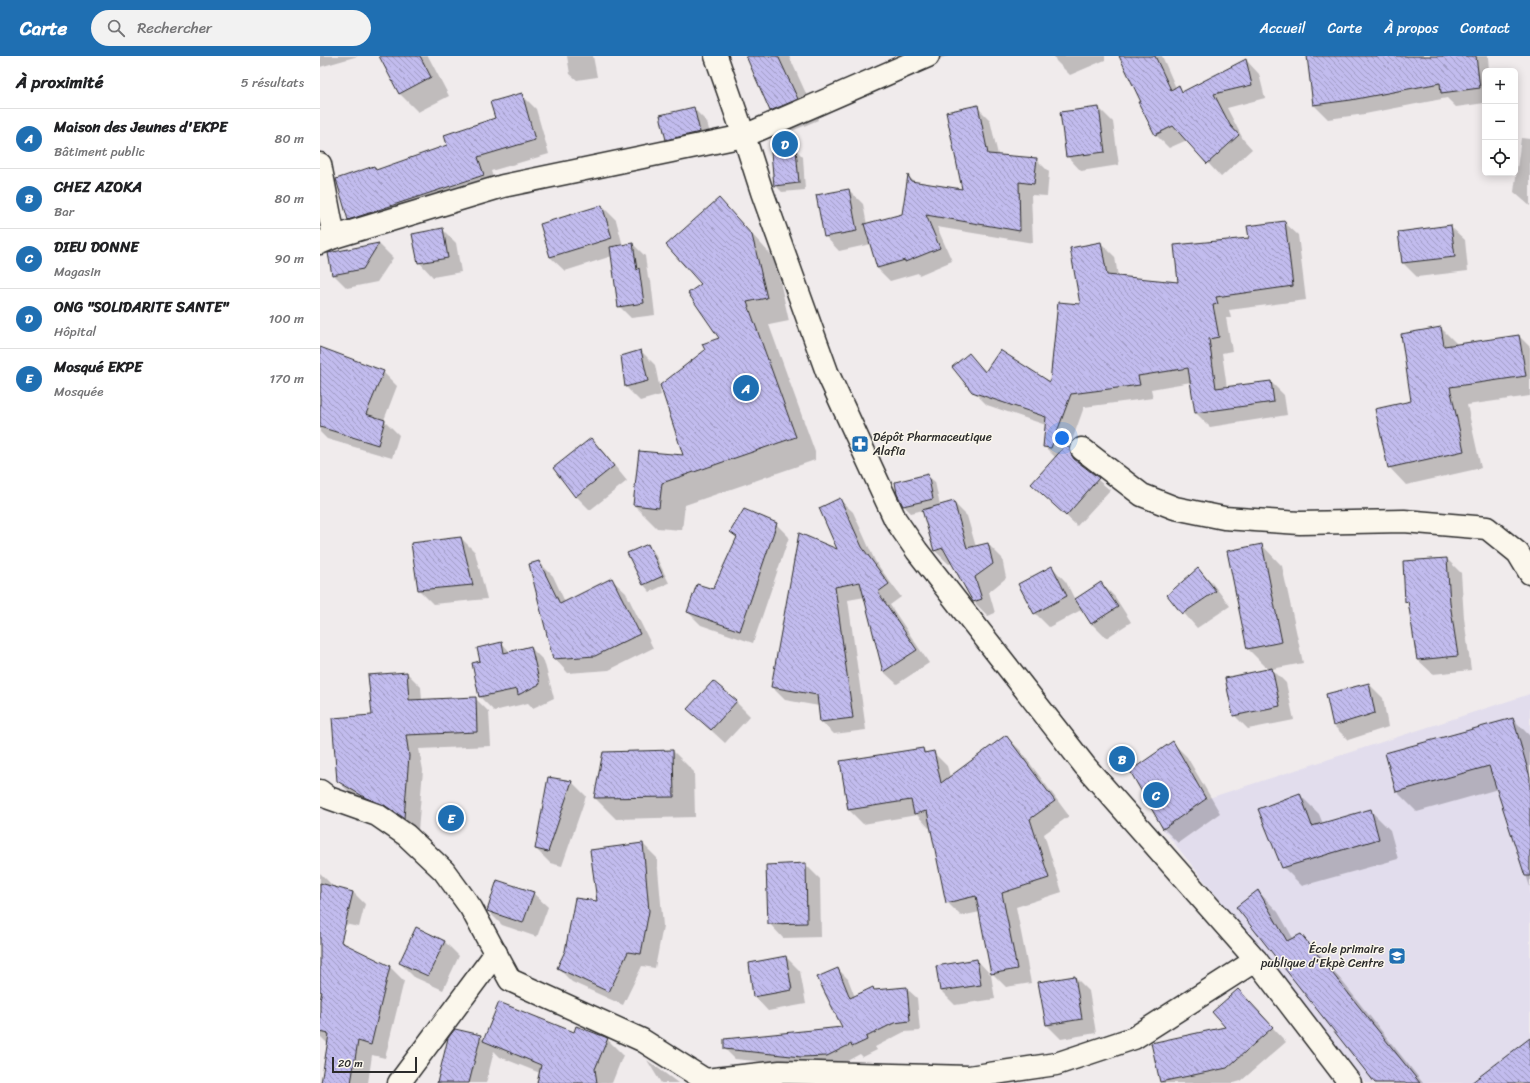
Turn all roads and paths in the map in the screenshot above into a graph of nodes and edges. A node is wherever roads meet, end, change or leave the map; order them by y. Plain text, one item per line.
1 (716, 56) edge
2 (928, 56) edge
3 (744, 136) junction
4 (320, 164) edge
5 (327, 240) edge
6 (1082, 449) dead end
7 (1530, 573) edge
8 (320, 791) edge
9 (496, 953) junction
10 (1256, 960) junction
11 (708, 1081) edge
12 (399, 1083) edge
13 (1350, 1083) edge

1 - 3 street
2 - 3 street
3 - 5 street
3 - 10 street
4 - 5 street
6 - 7 street
8 - 9 street
9 - 11 street
9 - 12 street
10 - 11 street
10 - 13 street

